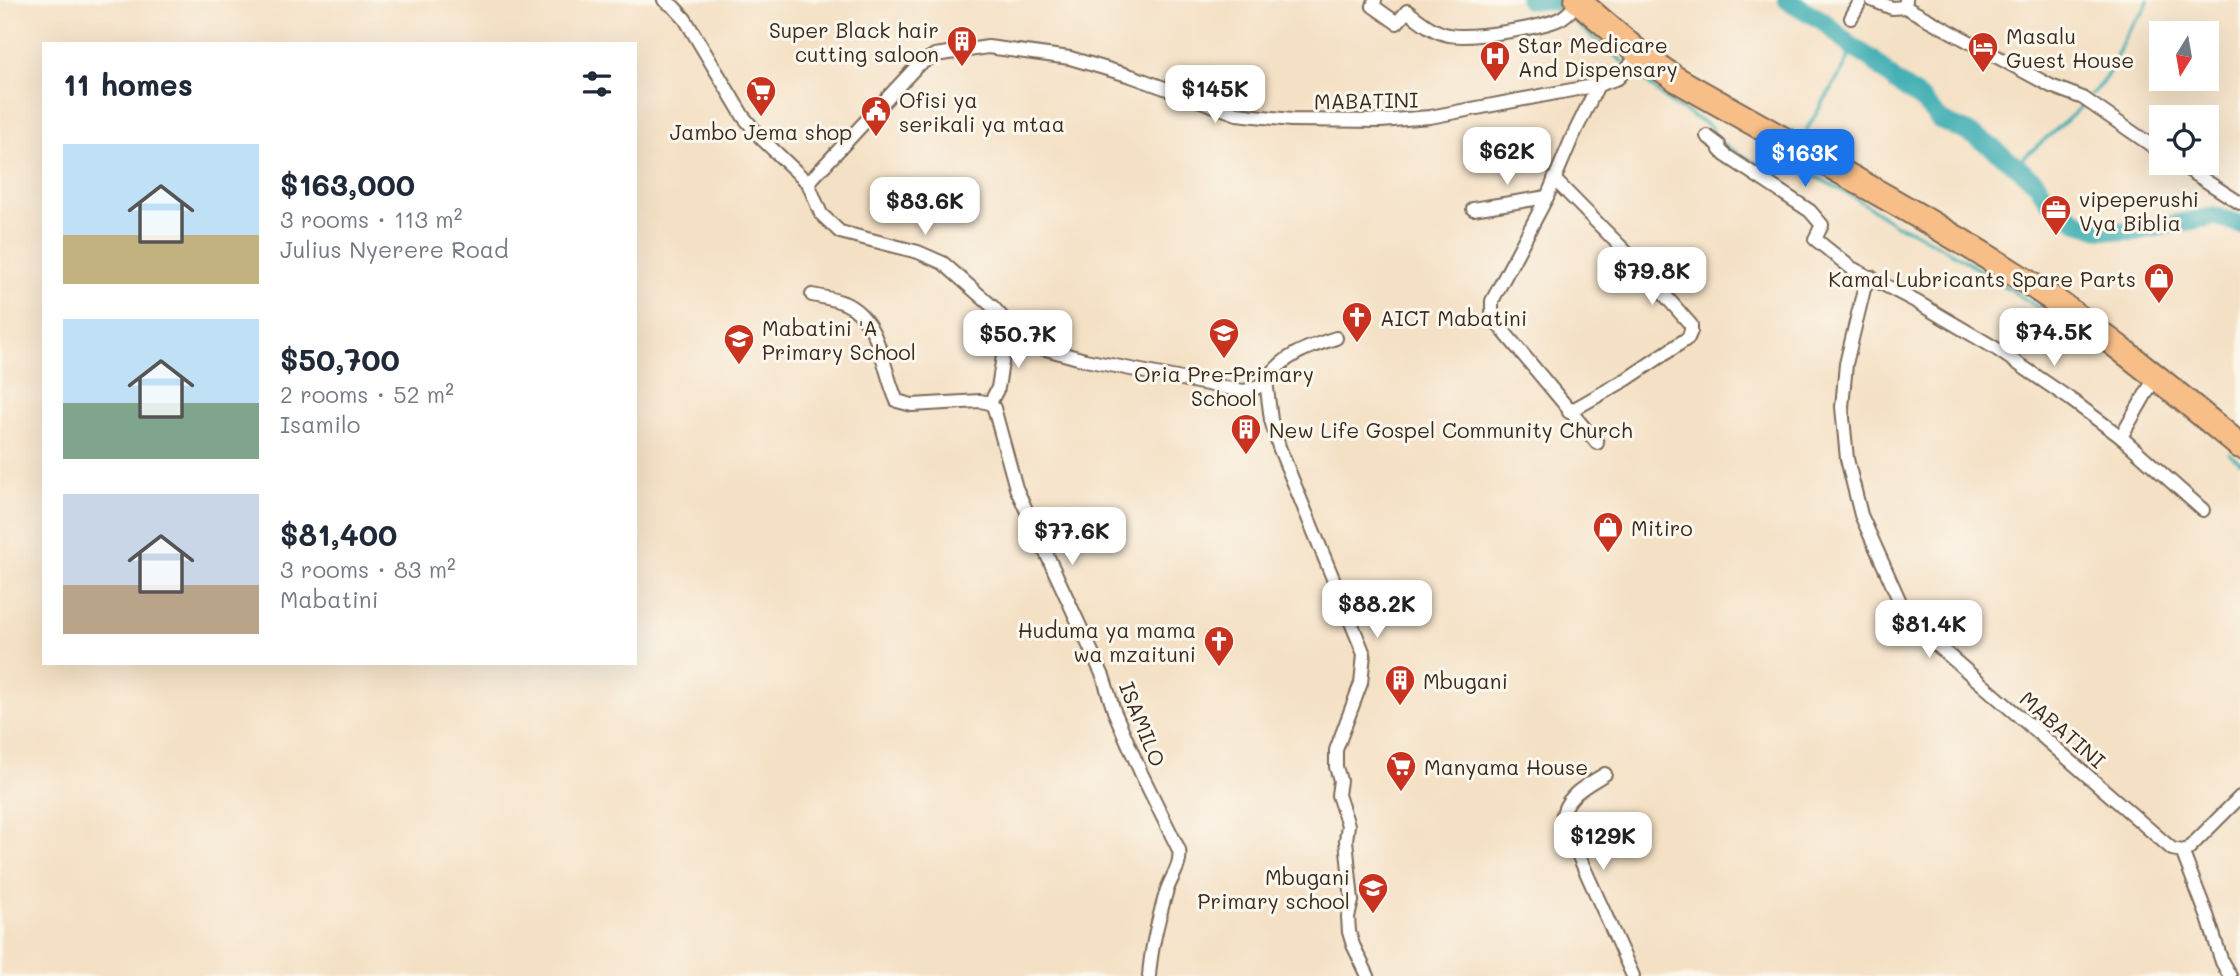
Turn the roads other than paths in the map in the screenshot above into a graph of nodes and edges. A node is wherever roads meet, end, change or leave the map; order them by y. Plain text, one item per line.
1 (664, 0) edge
2 (1375, 0) edge
3 (1861, 0) edge
4 (1872, 0) edge
5 (1905, 4) edge
6 (1572, 8) edge
7 (1851, 18) dead end
8 (1640, 54) junction
9 (1598, 85) junction
10 (1707, 136) dead end
11 (2149, 144) edge
12 (2197, 175) edge
13 (1554, 179) junction
14 (808, 183) junction
15 (1547, 197) junction
16 (2240, 203) edge
17 (1473, 209) dead end
18 (1871, 277) junction
19 (812, 295) dead end
20 (1008, 324) junction
21 (1336, 338) dead end
22 (2156, 376) junction
23 (1266, 381) junction
24 (990, 403) junction
25 (1569, 412) junction
26 (2121, 437) junction
27 (1597, 443) dead end
28 (2240, 446) edge
29 (2203, 510) dead end
30 (1605, 774) dead end
31 (2240, 797) edge
32 (2182, 851) junction
33 (1149, 976) edge
34 (1368, 976) edge
35 (1633, 976) edge
36 (2230, 976) edge

1 - 14 street
2 - 6 street
3 - 7 street
4 - 5 street
5 - 11 street
6 - 8 highway
8 - 9 street, MABATINI
8 - 22 highway
9 - 13 street
9 - 14 street, MABATINI
10 - 18 street
12 - 16 street
13 - 15 street
13 - 25 street
14 - 20 street
15 - 17 street
15 - 25 street
18 - 26 street
18 - 32 street, MABATINI
19 - 24 street
20 - 23 street
20 - 24 street
21 - 23 street
22 - 26 street
22 - 28 highway
23 - 34 street
24 - 33 street, ISAMILO
25 - 27 street
26 - 29 street
30 - 35 street
31 - 32 street
32 - 36 street

